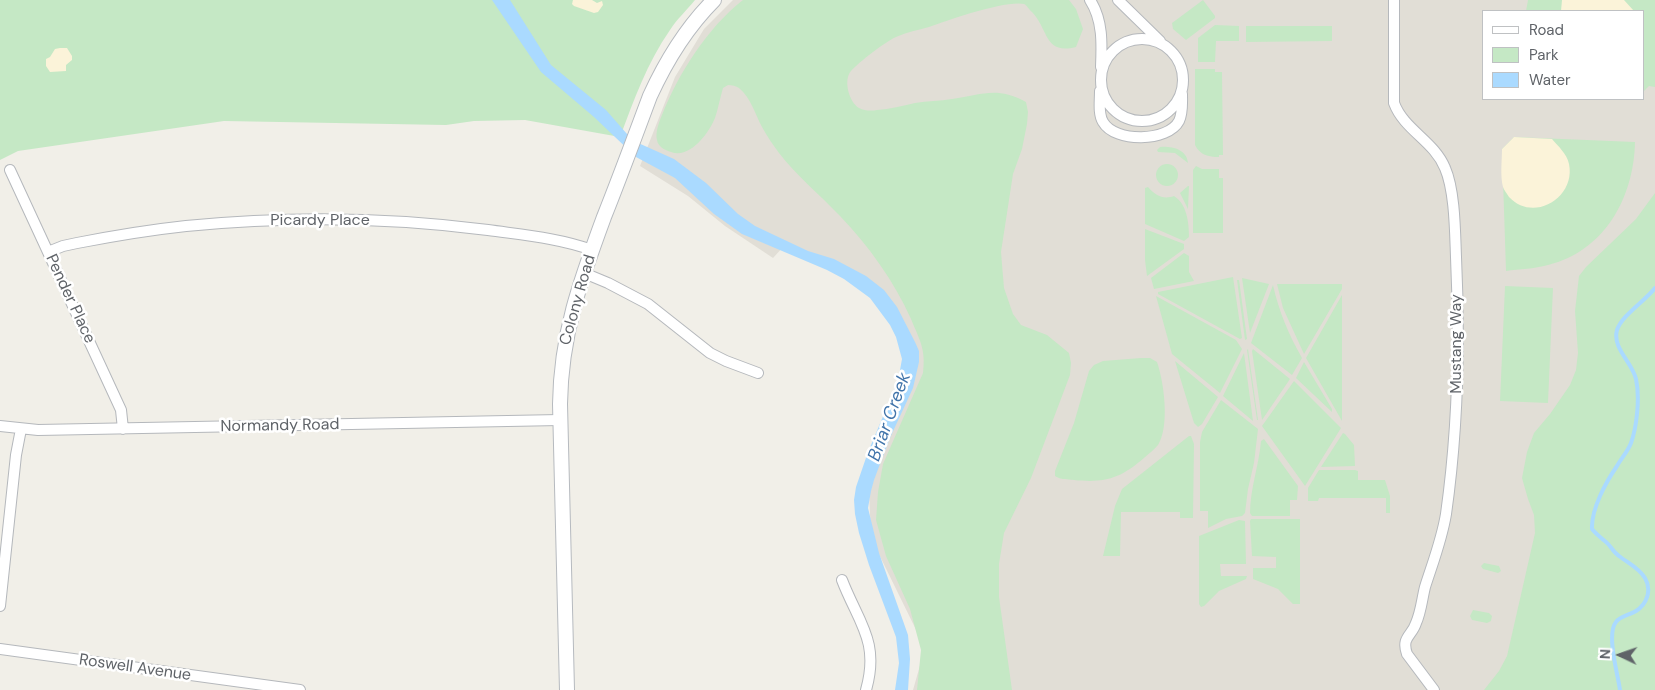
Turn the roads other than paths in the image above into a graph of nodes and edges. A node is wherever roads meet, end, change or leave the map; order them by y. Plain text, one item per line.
1 (714, 0) edge
2 (1090, 0) edge
3 (1118, 0) edge
4 (1394, 0) edge
5 (1166, 46) junction
6 (1100, 80) junction
7 (1182, 81) junction
8 (10, 170) dead end
9 (592, 250) junction
10 (48, 252) junction
11 (584, 273) junction
12 (758, 373) dead end
13 (560, 420) junction
14 (0, 426) edge
15 (21, 429) junction
16 (123, 429) junction
17 (842, 580) dead end
18 (0, 606) edge
19 (0, 649) edge
20 (300, 690) edge
21 (567, 690) edge
22 (866, 690) edge
23 (1434, 690) edge

1 - 9 street, Colony Road
2 - 6 street
3 - 5 street
4 - 23 street, Mustang Way
5 - 6 street
5 - 7 street
6 - 7 street
6 - 7 street
8 - 10 street, Pender Place
9 - 10 street, Picardy Place
9 - 11 street, Colony Road
10 - 16 street, Pender Place
11 - 12 street
11 - 13 street, Colony Road
13 - 16 street, Normandy Road
13 - 21 street, Colony Road
14 - 15 street, Normandy Road
15 - 16 street, Normandy Road
15 - 18 street
17 - 22 street
19 - 20 street, Roswell Avenue

